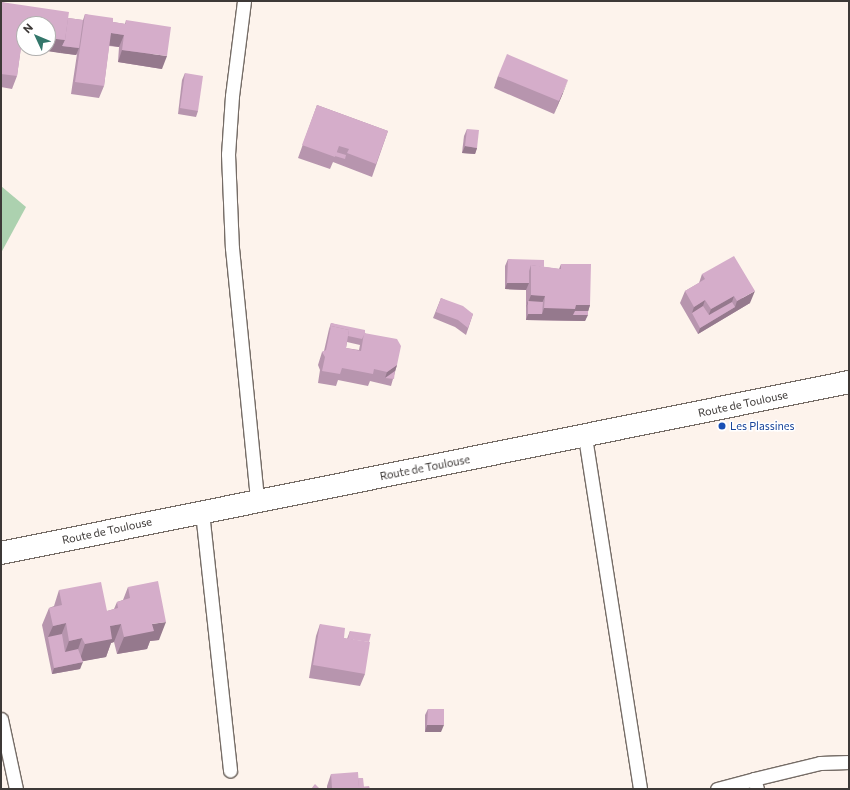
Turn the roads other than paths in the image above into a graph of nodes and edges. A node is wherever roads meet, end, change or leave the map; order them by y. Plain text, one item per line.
1 (244, 1) edge
2 (849, 382) edge
3 (585, 437) junction
4 (257, 500) junction
5 (202, 512) junction
6 (1, 553) edge
7 (1, 719) edge
8 (849, 762) edge
9 (230, 770) dead end
10 (756, 784) edge
11 (16, 789) edge
12 (640, 789) edge
13 (717, 789) edge

1 - 4 lane
2 - 3 street, Route de Toulouse
3 - 4 street, Route de Toulouse
3 - 12 lane
4 - 5 street, Route de Toulouse
5 - 6 street, Route de Toulouse
5 - 9 lane
7 - 11 lane
8 - 10 lane
10 - 13 lane

